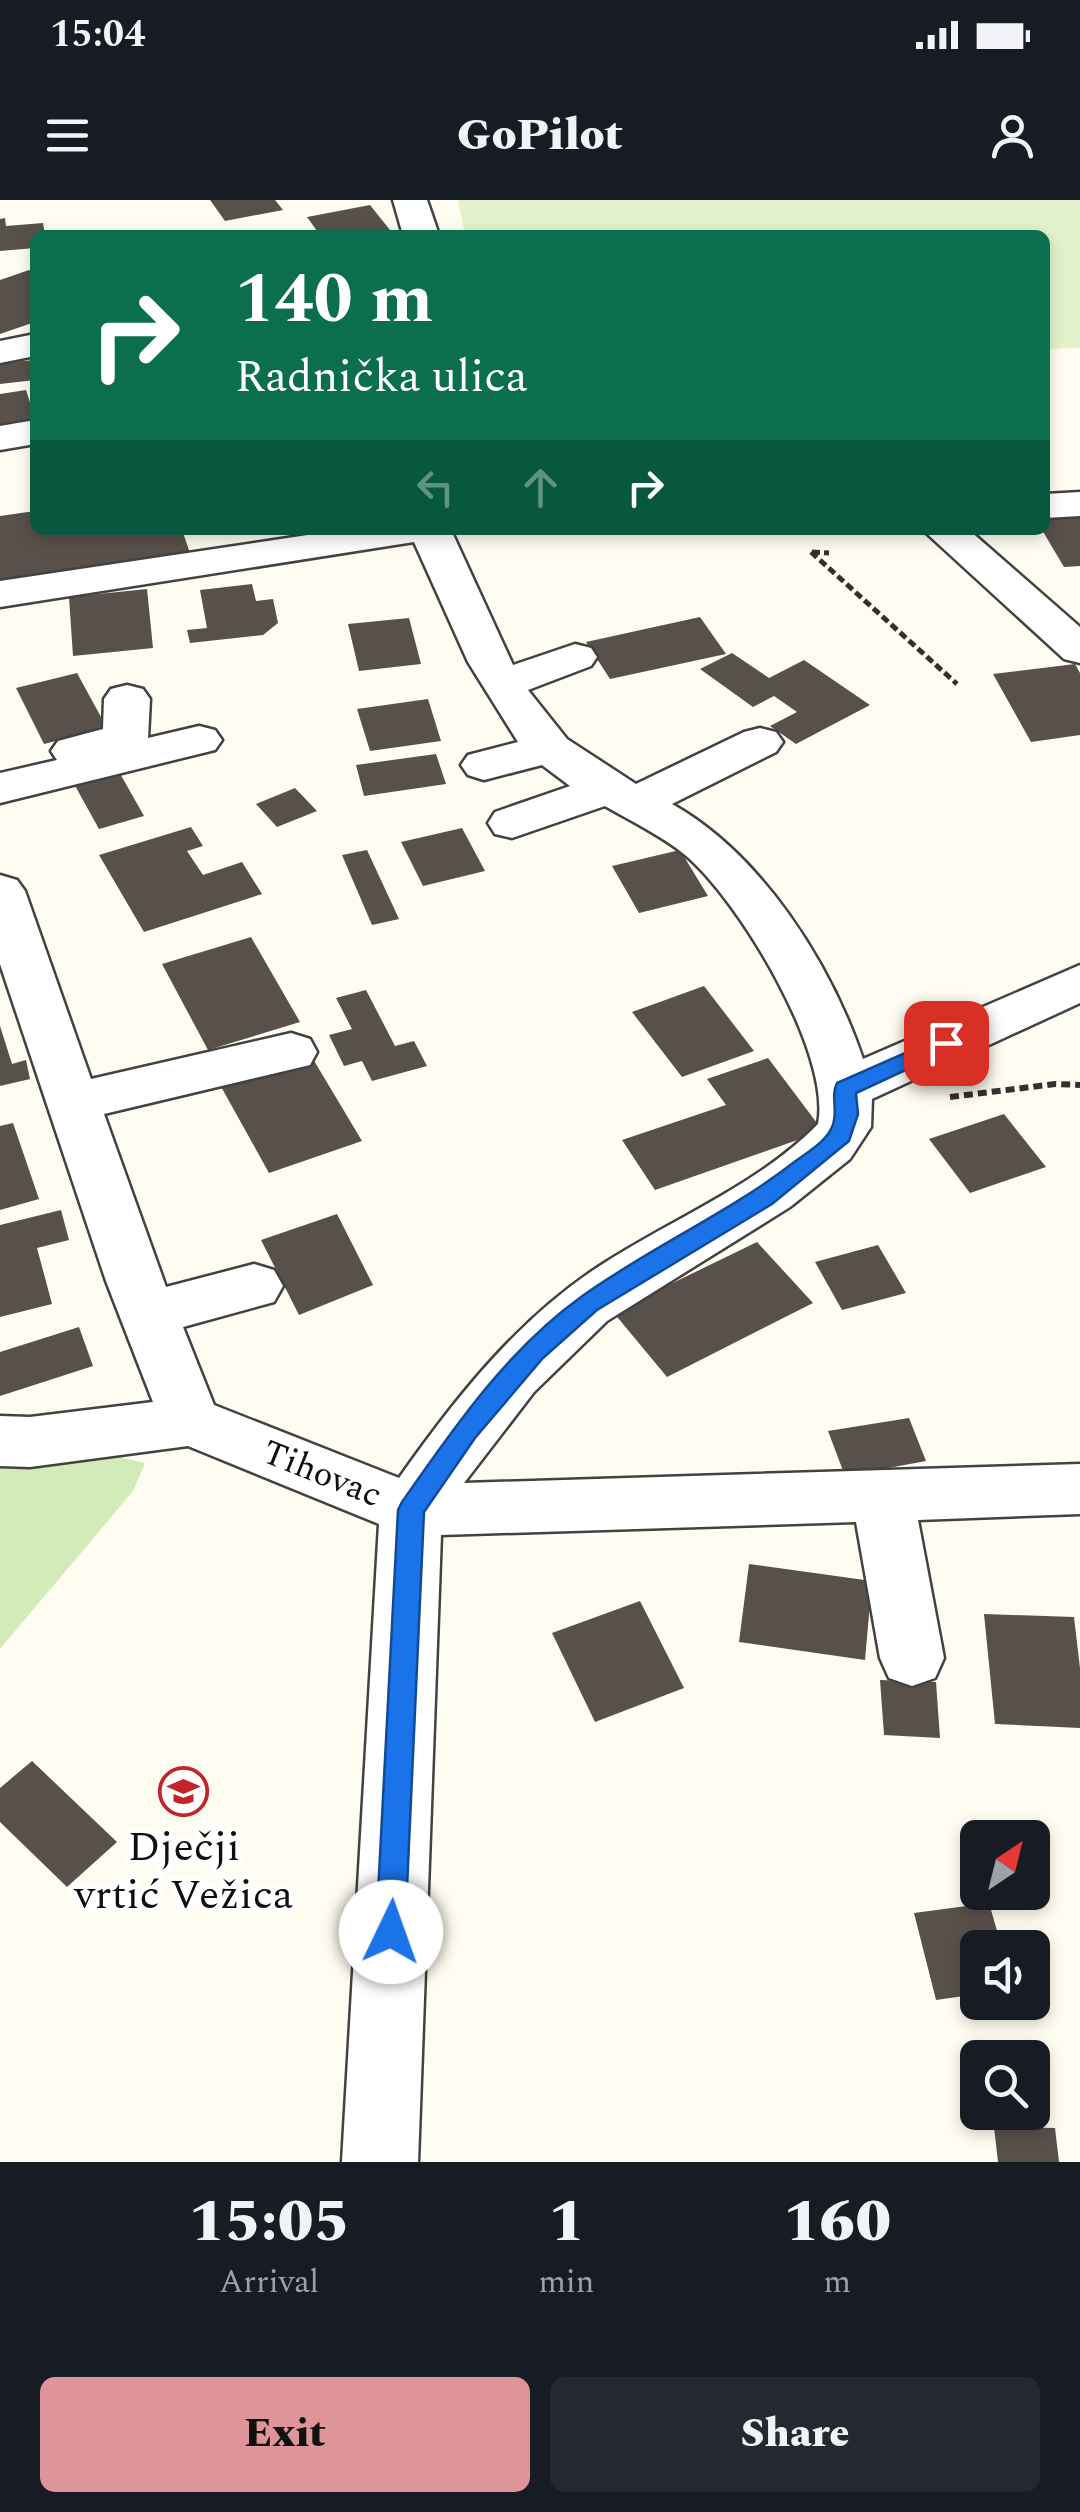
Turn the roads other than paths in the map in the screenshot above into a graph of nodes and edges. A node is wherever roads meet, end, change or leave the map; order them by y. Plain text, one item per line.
1 (30, 347) edge
2 (0, 352) edge
3 (30, 433) edge
4 (0, 438) edge
5 (1080, 504) edge
6 (1050, 506) edge
7 (368, 535) edge
8 (431, 535) edge
9 (940, 541) edge
10 (298, 543) edge
11 (0, 594) edge
12 (1080, 650) edge
13 (575, 657) dead end
14 (503, 684) junction
15 (127, 698) dead end
16 (198, 740) dead end
17 (760, 742) dead end
18 (552, 749) junction
19 (484, 764) dead end
20 (0, 770) edge
21 (0, 788) edge
22 (623, 796) junction
23 (512, 823) dead end
24 (0, 891) edge
25 (1080, 982) edge
26 (292, 1052) dead end
27 (844, 1089) junction
28 (73, 1102) junction
29 (254, 1286) dead end
30 (148, 1314) junction
31 (191, 1420) junction
32 (0, 1441) edge
33 (1080, 1489) edge
34 (882, 1493) junction
35 (411, 1510) junction
36 (912, 1658) dead end
37 (380, 2162) edge

1 - 2 street
3 - 4 street
5 - 6 street
7 - 10 street
8 - 14 street
9 - 12 street
10 - 11 street
13 - 14 street
14 - 18 street
15 - 20 street
16 - 21 street
17 - 22 street
18 - 19 street
18 - 22 street
22 - 23 street
22 - 27 street
24 - 28 street
25 - 27 street
26 - 28 street
27 - 35 street
28 - 30 street
29 - 30 street
30 - 31 street
31 - 32 street
31 - 35 street, Tihovac
33 - 34 street, Tihovac
34 - 35 street, Tihovac
34 - 36 street
35 - 37 street

